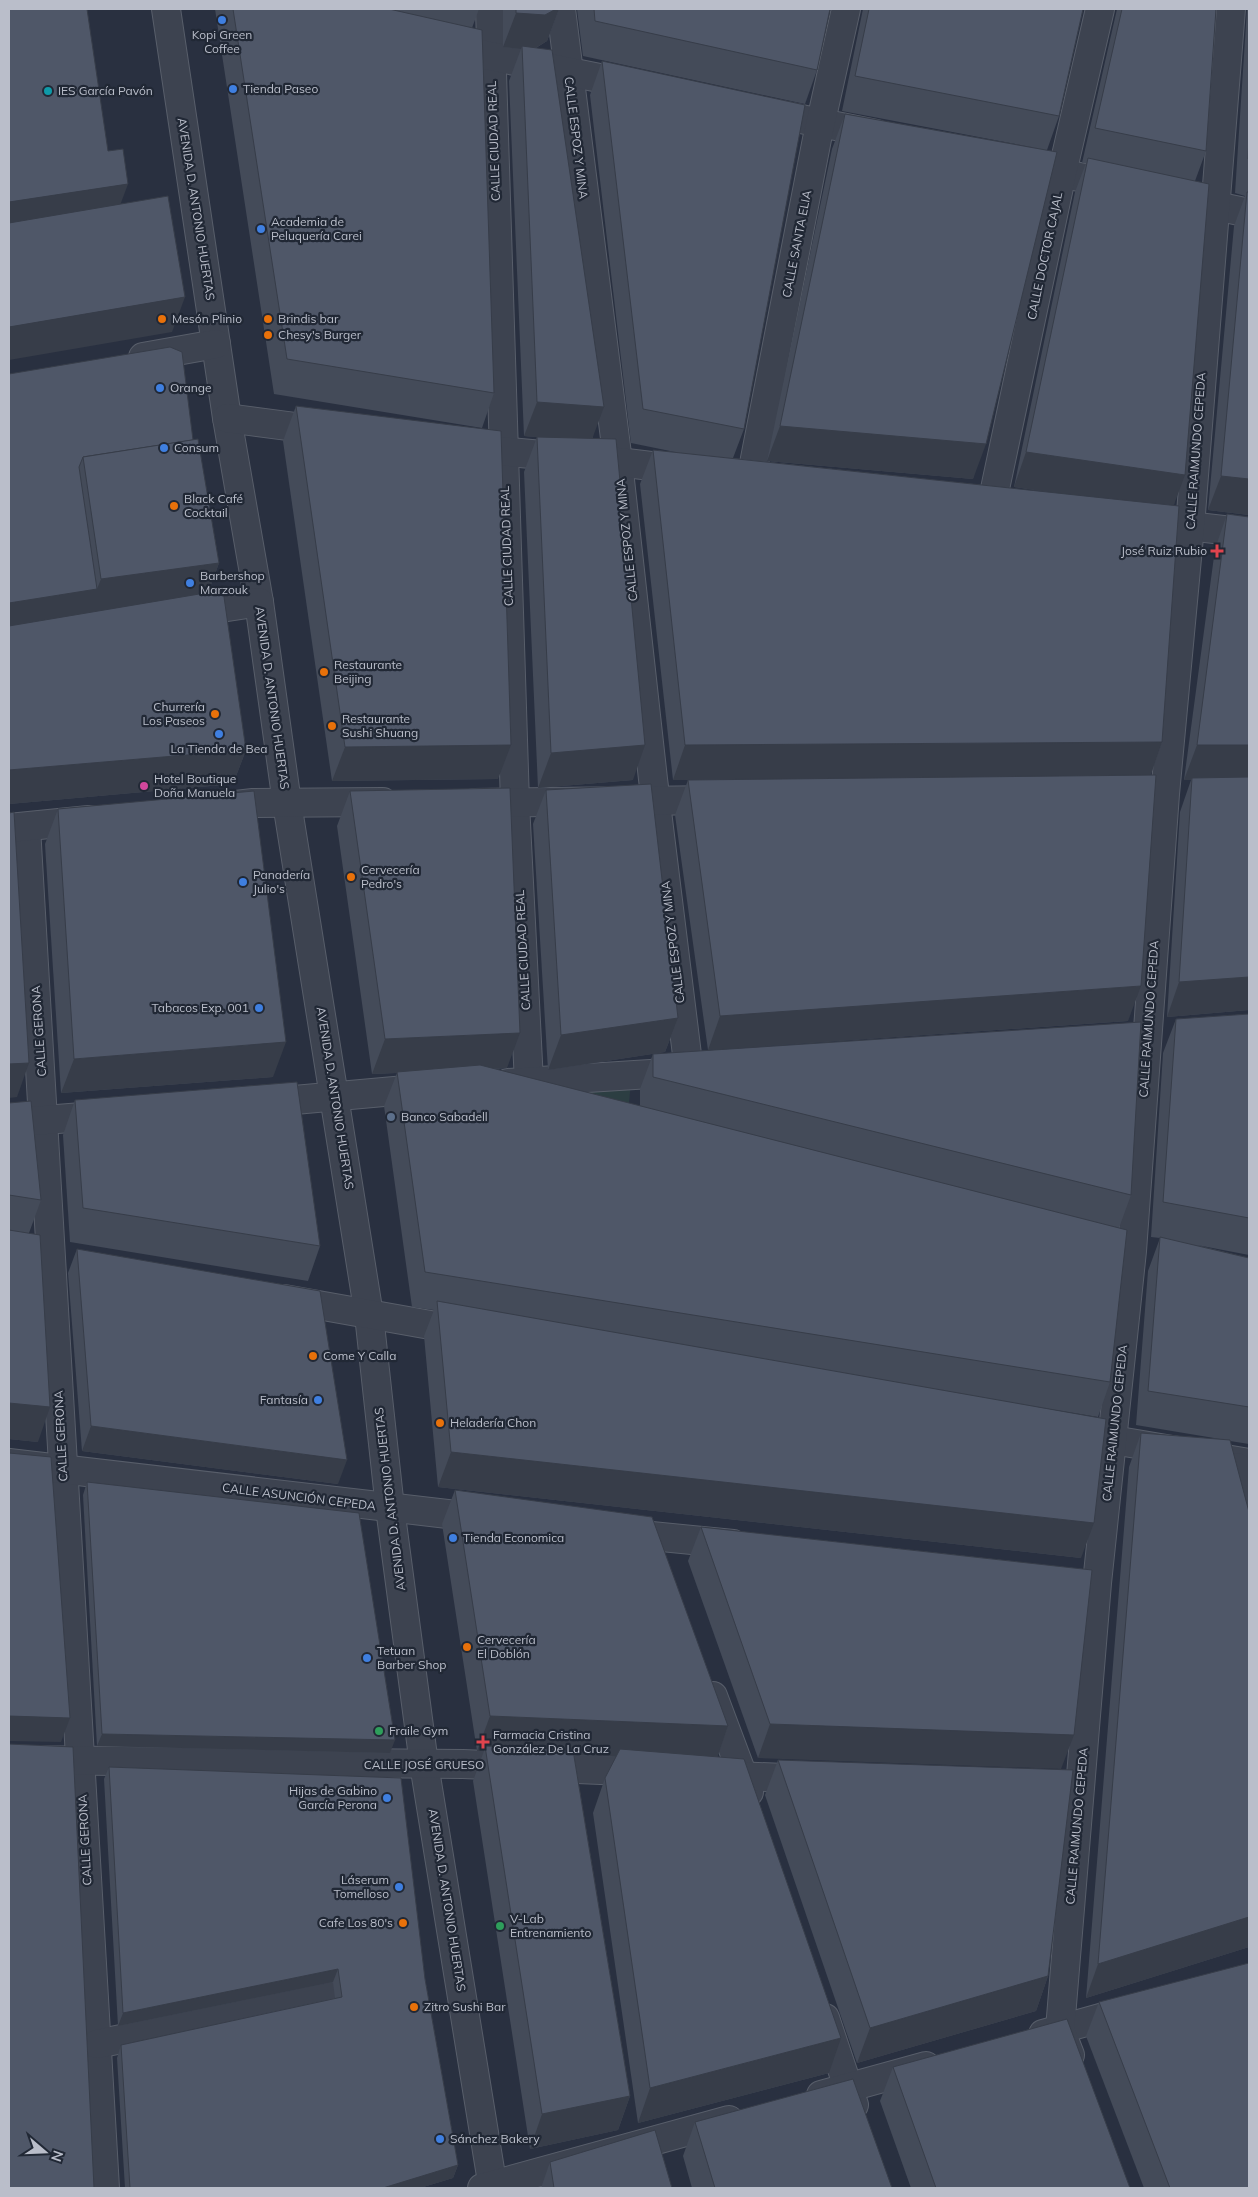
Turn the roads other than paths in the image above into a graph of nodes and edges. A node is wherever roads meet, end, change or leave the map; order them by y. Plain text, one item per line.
1 (166, 9) edge
2 (490, 9) edge
3 (561, 9) edge
4 (846, 9) edge
5 (1100, 9) edge
6 (1231, 9) edge
7 (454, 48) edge
8 (491, 57) junction
9 (568, 71) junction
10 (655, 89) edge
11 (743, 107) edge
12 (821, 123) junction
13 (897, 139) edge
14 (993, 159) edge
15 (1062, 173) junction
16 (1138, 190) edge
17 (1176, 198) edge
18 (1215, 206) junction
19 (1249, 213) edge
20 (216, 344) junction
21 (116, 362) edge
22 (227, 418) junction
23 (347, 433) edge
24 (465, 447) edge
25 (505, 452) junction
26 (618, 462) junction
27 (751, 479) junction
28 (780, 482) edge
29 (963, 500) edge
30 (1151, 522) edge
31 (1190, 526) junction
32 (1249, 533) edge
33 (259, 602) junction
34 (165, 616) edge
35 (1193, 793) edge
36 (1155, 794) junction
37 (746, 800) edge
38 (656, 801) junction
39 (408, 802) edge
40 (447, 802) edge
41 (287, 803) junction
42 (515, 803) junction
43 (194, 809) edge
44 (115, 818) edge
45 (17, 828) edge
46 (1160, 1032) junction
47 (1119, 1036) edge
48 (718, 1069) edge
49 (689, 1071) junction
50 (529, 1082) junction
51 (448, 1086) edge
52 (335, 1096) junction
53 (237, 1105) edge
54 (554, 1106) edge
55 (132, 1113) edge
56 (44, 1121) junction
57 (9, 1123) edge
58 (1103, 1244) edge
59 (1142, 1253) junction
60 (38, 1254) junction
61 (79, 1261) edge
62 (261, 1295) edge
63 (369, 1315) junction
64 (489, 1335) edge
65 (1067, 1432) edge
66 (1114, 1440) junction
67 (1242, 1462) edge
68 (9, 1463) edge
69 (63, 1470) junction
70 (390, 1508) junction
71 (1249, 1512) edge
72 (505, 1520) edge
73 (594, 1530) edge
74 (653, 1536) junction
75 (762, 1548) edge
76 (662, 1562) edge
77 (1069, 1580) edge
78 (1097, 1583) junction
79 (704, 1673) edge
80 (9, 1760) edge
81 (80, 1761) junction
82 (424, 1764) junction
83 (744, 1776) junction
84 (832, 1780) edge
85 (757, 1815) edge
86 (816, 1992) edge
87 (331, 1996) dead end
88 (1149, 2004) edge
89 (1060, 2029) junction
90 (1024, 2039) edge
91 (97, 2044) junction
92 (950, 2059) edge
93 (1080, 2082) edge
94 (848, 2087) junction
95 (802, 2100) edge
96 (755, 2113) edge
97 (863, 2129) edge
98 (489, 2187) edge
99 (104, 2188) edge

1 - 20 street, AVENIDA D. ANTONIO HUERTAS
2 - 8 street, CALLE CIUDAD REAL
3 - 9 street, CALLE ESPOZ Y MINA
4 - 12 street, CALLE SANTA ELIA
5 - 15 street, CALLE DOCTOR CAJAL
6 - 18 street, CALLE RAIMUNDO CEPEDA
7 - 8 street
8 - 9 street
8 - 25 street, CALLE CIUDAD REAL
9 - 10 street
9 - 26 street, CALLE ESPOZ Y MINA
11 - 12 street
12 - 13 street
12 - 27 street, CALLE SANTA ELIA
14 - 15 street
15 - 16 street
15 - 29 street, CALLE DOCTOR CAJAL
17 - 18 street
18 - 19 street
18 - 31 street, CALLE RAIMUNDO CEPEDA
20 - 21 street
20 - 22 street, AVENIDA D. ANTONIO HUERTAS
22 - 23 street
22 - 33 street, AVENIDA D. ANTONIO HUERTAS
24 - 25 street
25 - 26 street
25 - 42 street, CALLE CIUDAD REAL
26 - 27 street
26 - 38 street, CALLE ESPOZ Y MINA
27 - 28 street
30 - 31 street
31 - 32 street
31 - 36 street, CALLE RAIMUNDO CEPEDA
33 - 34 street
33 - 41 street, AVENIDA D. ANTONIO HUERTAS
35 - 36 street
36 - 46 street, CALLE RAIMUNDO CEPEDA
37 - 38 street
38 - 42 street
38 - 49 street, CALLE ESPOZ Y MINA
39 - 41 street
40 - 42 street
41 - 43 street
41 - 52 street, AVENIDA D. ANTONIO HUERTAS
42 - 50 street, CALLE CIUDAD REAL
44 - 45 street
45 - 56 street, CALLE GERONA
46 - 47 street
46 - 59 street, CALLE RAIMUNDO CEPEDA
48 - 49 street
49 - 50 street
50 - 54 street
51 - 52 street
52 - 53 street
52 - 63 street, AVENIDA D. ANTONIO HUERTAS
55 - 56 street
56 - 57 street
56 - 60 street, CALLE GERONA
58 - 59 street
59 - 66 street, CALLE RAIMUNDO CEPEDA
60 - 61 street
60 - 69 street, CALLE GERONA
62 - 63 street
63 - 64 street
63 - 70 street, AVENIDA D. ANTONIO HUERTAS
65 - 66 street
66 - 67 street
66 - 78 street, CALLE RAIMUNDO CEPEDA
67 - 71 street
68 - 69 street, CALLE ASUNCIÓN CEPEDA
69 - 70 street, CALLE ASUNCIÓN CEPEDA
69 - 81 street, CALLE GERONA
70 - 72 street, CALLE ASUNCIÓN CEPEDA
70 - 82 street, AVENIDA D. ANTONIO HUERTAS
73 - 74 street
74 - 75 street
74 - 76 street
77 - 78 street
78 - 89 street, CALLE RAIMUNDO CEPEDA
79 - 83 street
80 - 81 street, CALLE JOSÉ GRUESO
81 - 82 street, CALLE JOSÉ GRUESO
81 - 91 street, CALLE GERONA
82 - 83 street, CALLE JOSÉ GRUESO
82 - 98 street, AVENIDA D. ANTONIO HUERTAS
83 - 84 street, CALLE JOSÉ GRUESO
83 - 85 street
86 - 94 street
87 - 91 street
88 - 89 street
89 - 90 street
89 - 93 street
91 - 99 street, CALLE GERONA
92 - 94 street
94 - 95 street
94 - 97 street
96 - 98 street

